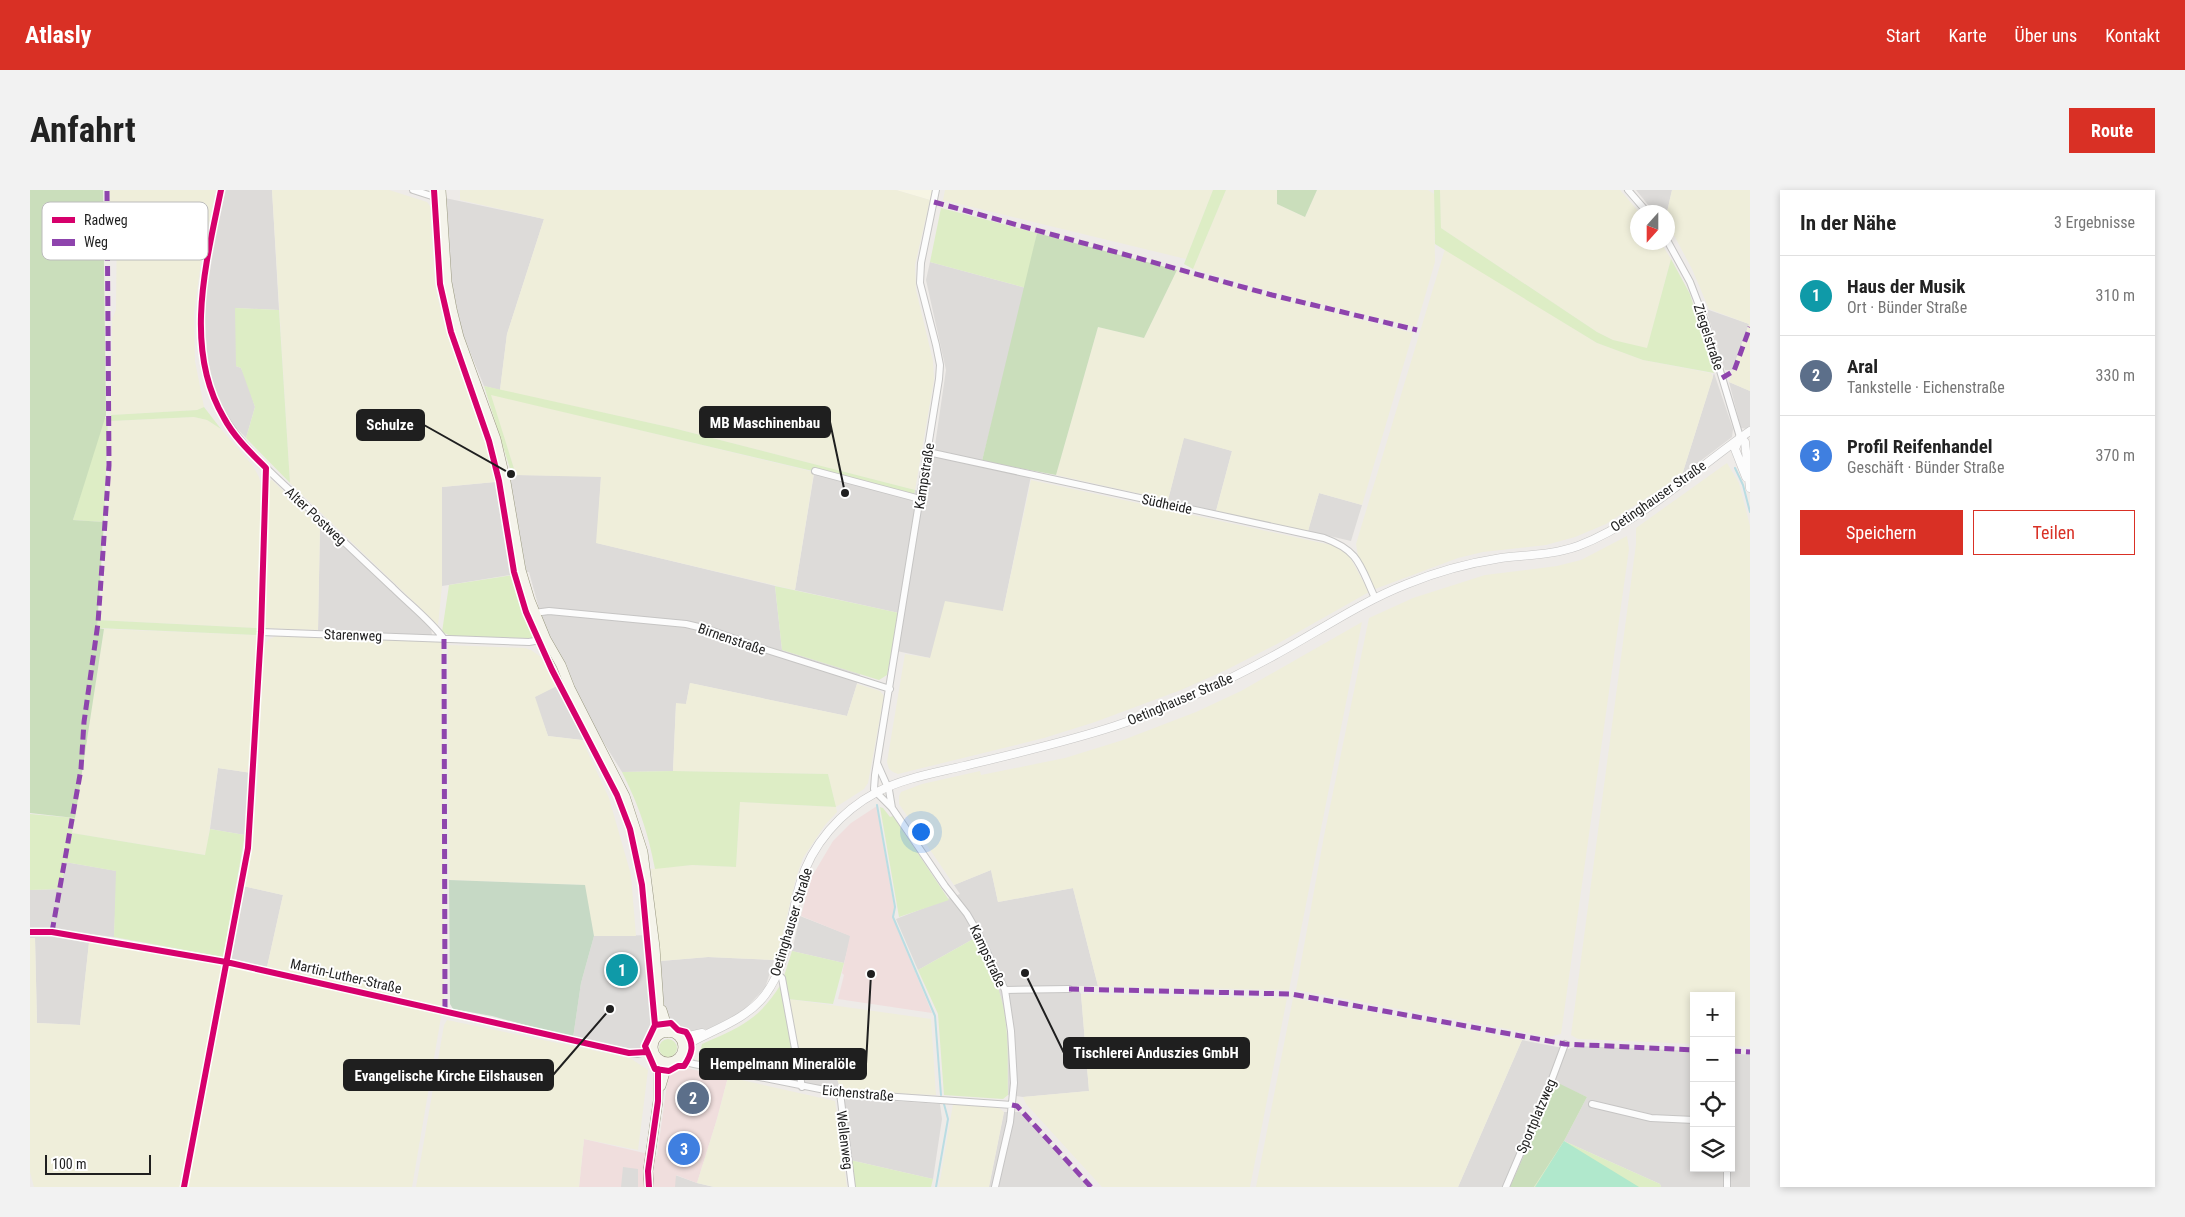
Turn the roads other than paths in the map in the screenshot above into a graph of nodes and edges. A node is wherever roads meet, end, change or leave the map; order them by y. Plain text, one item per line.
1 (221, 190) edge
2 (413, 190) edge
3 (936, 190) edge
4 (1628, 190) edge
5 (441, 194) edge
6 (1640, 205) edge
7 (1672, 250) edge
8 (208, 256) edge
9 (207, 260) edge
10 (1750, 431) edge
11 (1740, 437) junction
12 (928, 452) junction
13 (815, 471) dead end
14 (1750, 486) edge
15 (920, 499) junction
16 (1375, 598) junction
17 (534, 613) junction
18 (261, 632) dead end
19 (444, 639) junction
20 (547, 642) junction
21 (890, 689) junction
22 (877, 763) junction
23 (888, 787) junction
24 (876, 792) junction
25 (892, 808) junction
26 (30, 932) edge
27 (777, 973) junction
28 (1069, 989) dead end
29 (1005, 990) junction
30 (665, 1034) junction
31 (1565, 1044) dead end
32 (681, 1047) junction
33 (654, 1050) junction
34 (659, 1059) junction
35 (668, 1062) junction
36 (802, 1087) junction
37 (840, 1093) junction
38 (658, 1100) junction
39 (1592, 1104) dead end
40 (1012, 1105) junction
41 (1690, 1120) edge
42 (648, 1171) junction
43 (1727, 1172) edge
44 (644, 1187) edge
45 (649, 1187) edge
46 (852, 1187) edge
47 (995, 1187) edge
48 (1506, 1187) edge
49 (1727, 1187) edge

1 - 8 street, Alter Postweg
2 - 5 street
3 - 12 street, Kampstraße
4 - 6 street
5 - 17 main road
7 - 11 street, Ziegelstraße
9 - 19 street, Alter Postweg
10 - 11 street, Oetinghauser Straße
11 - 14 street
11 - 16 street, Oetinghauser Straße
12 - 15 street, Kampstraße
12 - 16 street, Südheide
13 - 15 street
15 - 21 street, Kampstraße
16 - 23 street, Oetinghauser Straße
17 - 20 main road
17 - 21 street, Birnenstraße
18 - 19 street, Starenweg
19 - 20 street
20 - 30 main road
21 - 22 street, Kampstraße
22 - 23 street, Kampstraße
22 - 24 street, Kampstraße
23 - 24 street, Oetinghauser Straße
23 - 25 street, Kampstraße
24 - 25 street, Kampstraße
24 - 27 street, Oetinghauser Straße
25 - 29 street, Kampstraße
26 - 33 street, Martin-Luther-Straße
27 - 32 street, Oetinghauser Straße
27 - 36 street
28 - 29 street
29 - 40 street, Kampstraße
30 - 32 main road
30 - 33 main road
31 - 48 street, Sportplatzweg
32 - 35 main road
32 - 36 street, Eichenstraße
33 - 34 main road
34 - 35 main road
34 - 38 main road
35 - 38 main road
36 - 37 street, Eichenstraße
37 - 40 street, Eichenstraße
37 - 46 street, Wellenweg
38 - 42 main road
39 - 41 street
40 - 47 street, Kampstraße
42 - 44 main road
42 - 45 main road
43 - 49 street

